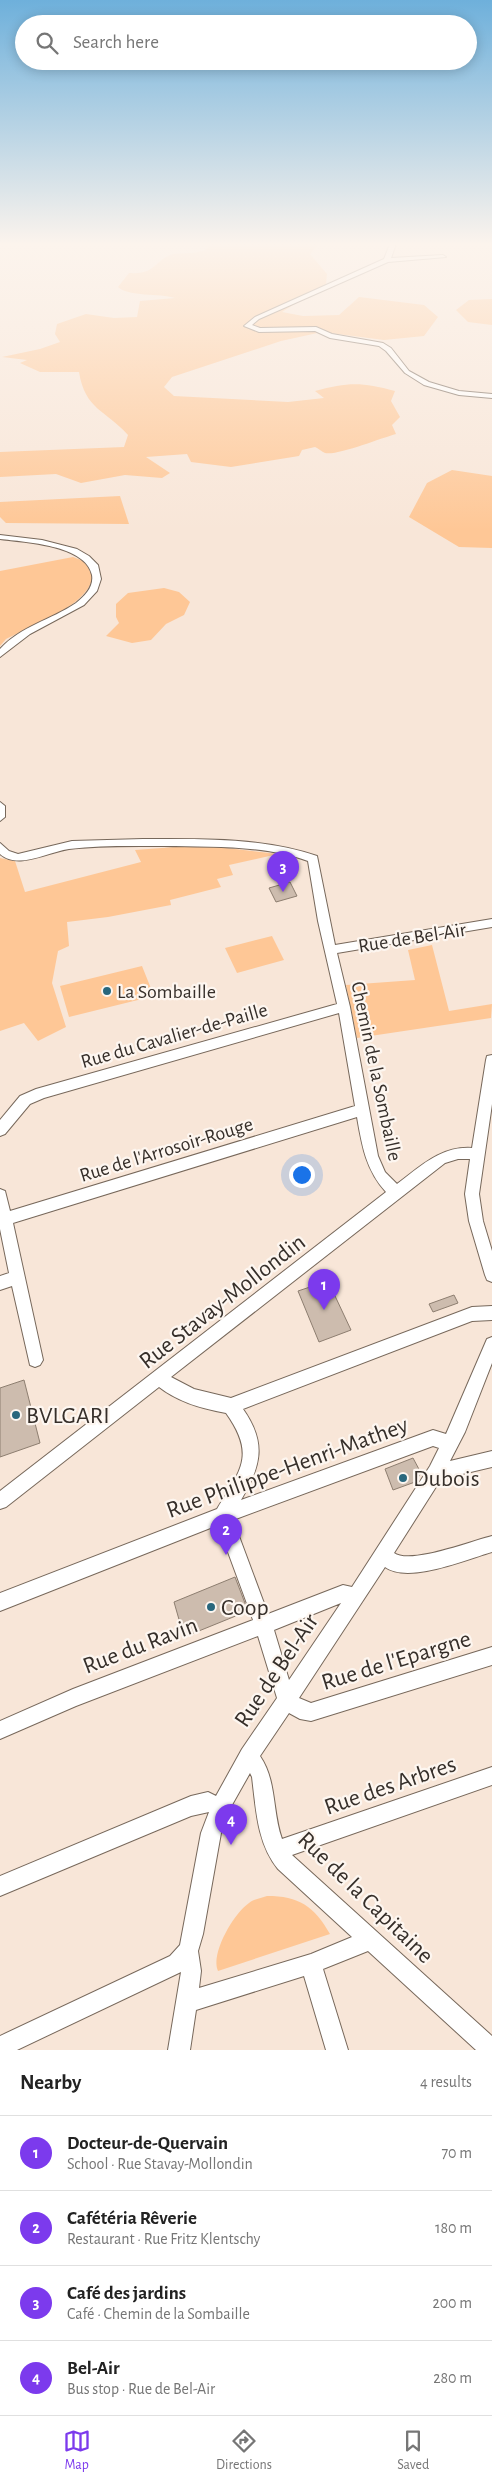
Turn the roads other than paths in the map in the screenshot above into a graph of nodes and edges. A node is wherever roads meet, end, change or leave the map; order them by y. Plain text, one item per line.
1 (353, 340) edge
2 (492, 396) edge
3 (0, 537) edge
4 (0, 654) edge
5 (0, 806) edge
6 (0, 817) edge
7 (0, 847) edge
8 (492, 923) edge
9 (331, 950) junction
10 (344, 1008) junction
11 (492, 1060) edge
12 (362, 1110) junction
13 (486, 1129) edge
14 (0, 1130) edge
15 (477, 1154) junction
16 (396, 1194) junction
17 (0, 1195) edge
18 (5, 1219) junction
19 (492, 1275) edge
20 (17, 1278) junction
21 (0, 1283) edge
22 (492, 1313) edge
23 (492, 1344) edge
24 (35, 1360) dead end
25 (160, 1378) junction
26 (232, 1406) junction
27 (451, 1444) junction
28 (492, 1458) edge
29 (436, 1472) junction
30 (0, 1501) edge
31 (223, 1515) junction
32 (492, 1544) edge
33 (382, 1555) junction
34 (356, 1597) junction
35 (0, 1602) edge
36 (263, 1624) junction
37 (492, 1656) edge
38 (287, 1701) junction
39 (0, 1730) edge
40 (249, 1756) junction
41 (492, 1776) edge
42 (220, 1807) junction
43 (276, 1851) junction
44 (0, 1886) edge
45 (369, 1940) junction
46 (188, 1952) junction
47 (311, 1964) junction
48 (186, 2002) junction
49 (0, 2047) edge
50 (179, 2050) edge
51 (337, 2050) edge
52 (492, 2050) edge

1 - 2 street
3 - 4 street
5 - 6 street
7 - 9 street, Chemin de la Sombaille
8 - 9 street, Rue de Bel-Air
9 - 10 street, Chemin de la Sombaille
10 - 12 street, Chemin de la Sombaille
10 - 14 street, Rue du Cavalier-de-Paille
11 - 13 street
12 - 16 street, Chemin de la Sombaille
12 - 18 street, Rue de l'Arrosoir-Rouge
13 - 15 street
15 - 16 street, Rue Stavay-Mollondin
15 - 19 street
16 - 25 street, Rue Stavay-Mollondin
17 - 18 street
18 - 20 street
20 - 21 street
20 - 24 street
22 - 26 street
23 - 27 street, Rue de Bel-Air
25 - 26 street
25 - 30 street, Rue Stavay-Mollondin
26 - 31 street
27 - 29 street, Rue de Bel-Air
27 - 31 street, Rue Philippe-Henri-Mathey
28 - 29 street
29 - 33 street, Rue de Bel-Air
31 - 35 street, Rue Philippe-Henri-Mathey
31 - 36 street
32 - 33 street
33 - 34 street, Rue de Bel-Air
34 - 36 street, Rue du Ravin
34 - 38 street, Rue de Bel-Air
36 - 38 street
36 - 39 street, Rue du Ravin
37 - 38 street, Rue de l'Epargne
38 - 40 street, Rue de Bel-Air
40 - 42 street, Rue de Bel-Air
40 - 43 street, Rue de la Capitaine
41 - 43 street, Rue des Arbres
42 - 44 street
42 - 46 street, Rue de Bel-Air
43 - 45 street, Rue de la Capitaine
45 - 47 street
45 - 52 street, Rue de la Capitaine
46 - 48 street, Rue de Bel-Air
46 - 49 street
47 - 48 street
47 - 51 street
48 - 50 street, Rue de Bel-Air

